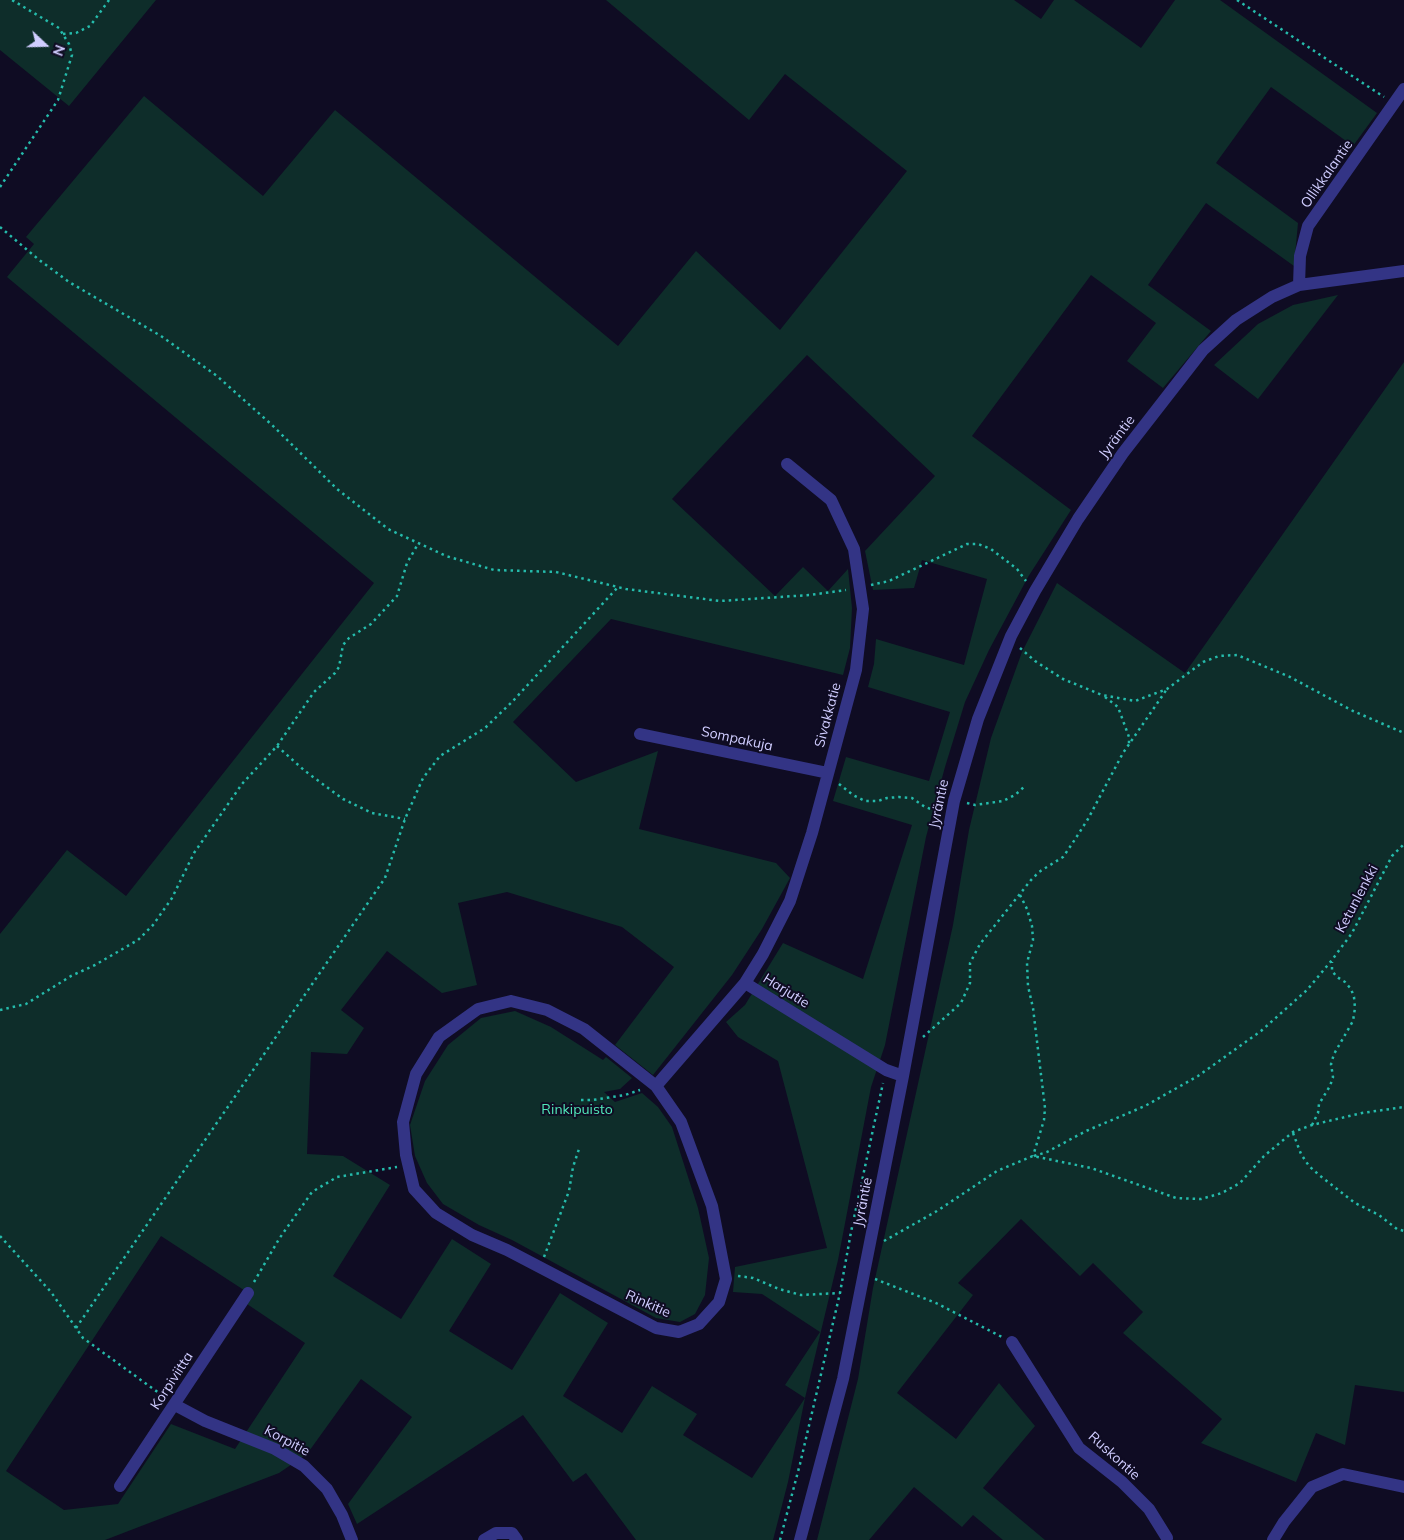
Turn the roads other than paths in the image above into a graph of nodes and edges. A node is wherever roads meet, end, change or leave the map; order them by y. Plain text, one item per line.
1 (1404, 89) edge
2 (1404, 271) edge
3 (1299, 285) junction
4 (787, 464) dead end
5 (640, 734) dead end
6 (827, 776) junction
7 (745, 983) junction
8 (903, 1076) junction
9 (654, 1085) junction
10 (248, 1292) road end
11 (1012, 1342) road end
12 (175, 1405) junction
13 (120, 1486) dead end
14 (1404, 1487) edge
15 (1168, 1539) edge
16 (352, 1540) edge
17 (484, 1540) edge
18 (517, 1540) edge
19 (800, 1540) edge
20 (1273, 1540) edge

1 - 3 street, Ollikkalantie
2 - 3 street, Jyräntie
3 - 8 street, Jyräntie
4 - 6 street, Sivakkatie
5 - 6 street, Sompakuja
6 - 7 street, Sivakkatie
7 - 8 street, Harjutie
7 - 9 street, Harjutie
8 - 19 street, Jyräntie
9 - 9 street, Rinkitie
10 - 12 street, Korpiviitta
11 - 15 street, Ruskontie
12 - 13 street, Korpiviitta
12 - 16 street, Korpitie
14 - 20 street
17 - 18 street

